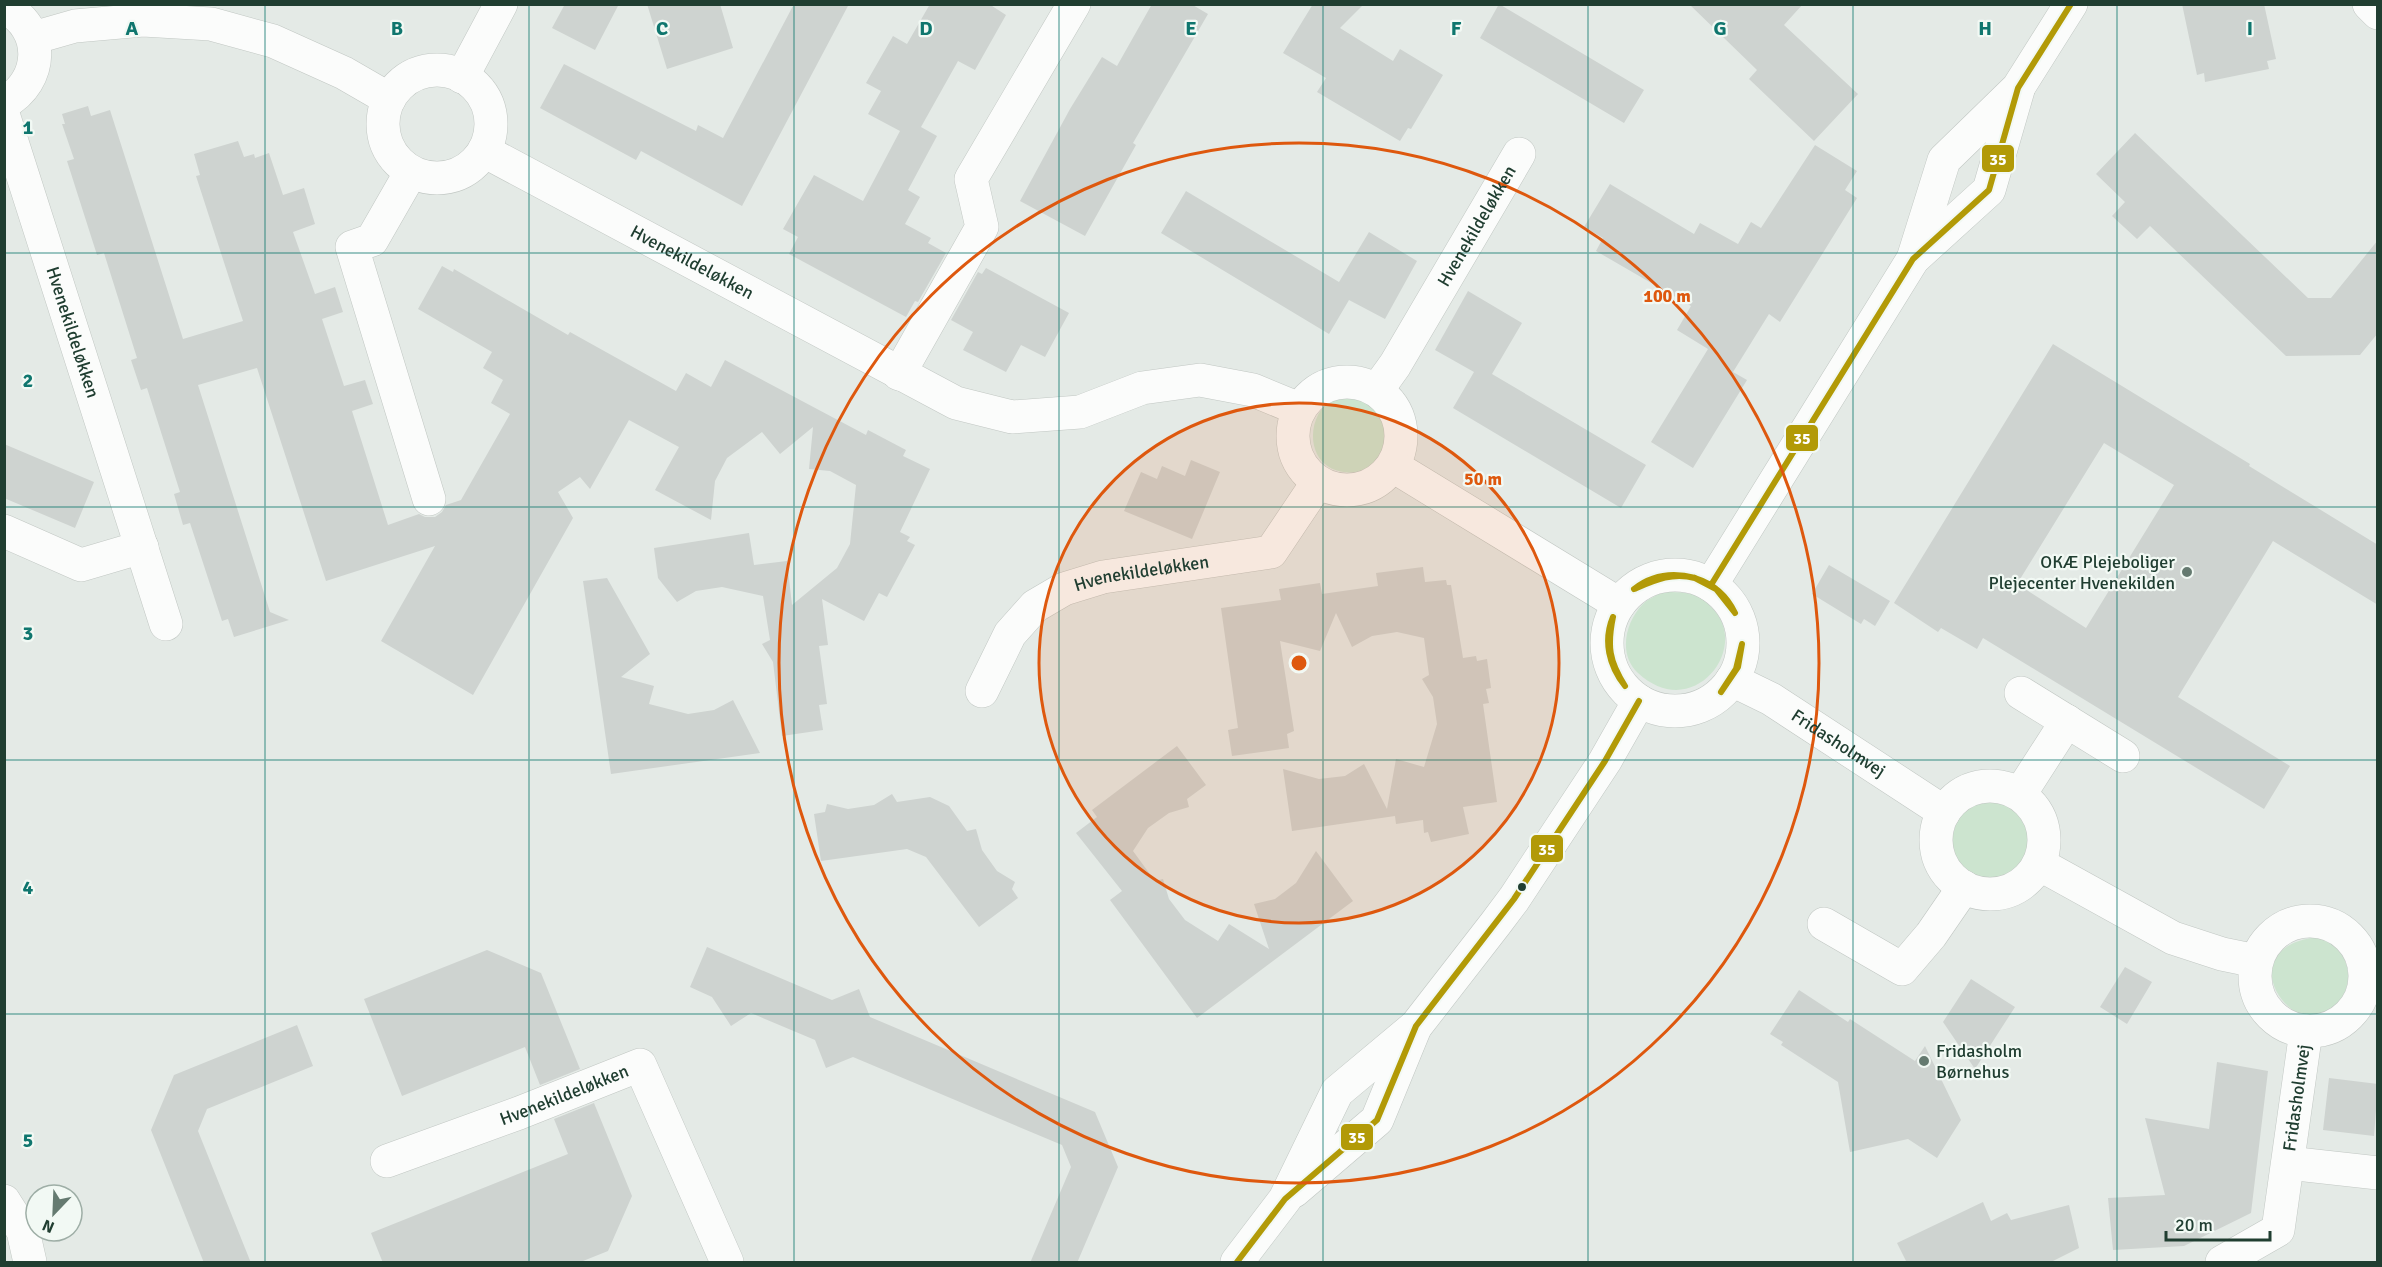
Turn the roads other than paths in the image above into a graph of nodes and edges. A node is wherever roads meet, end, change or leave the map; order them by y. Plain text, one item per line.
1 (501, 4) edge
2 (1074, 4) edge
3 (2071, 4) edge
4 (2368, 4) edge
5 (4, 7) edge
6 (2378, 13) edge
7 (33, 38) junction
8 (462, 76) junction
9 (2019, 88) junction
10 (389, 99) junction
11 (4, 103) edge
12 (4, 117) edge
13 (484, 151) junction
14 (1520, 154) dead end
15 (411, 172) junction
16 (1913, 259) junction
17 (899, 374) junction
18 (1377, 390) junction
19 (1299, 409) junction
20 (1393, 466) junction
21 (1318, 482) junction
22 (429, 499) dead end
23 (4, 531) edge
24 (142, 547) junction
25 (1711, 585) junction
26 (1618, 604) junction
27 (166, 624) dead end
28 (1732, 680) junction
29 (982, 691) dead end
30 (2020, 693) dead end
31 (1640, 701) junction
32 (2067, 721) junction
33 (2123, 756) dead end
34 (2020, 794) junction
35 (1944, 812) junction
36 (2039, 864) junction
37 (1964, 887) junction
38 (1824, 924) dead end
39 (2256, 961) junction
40 (2372, 975) edge
41 (1416, 1026) junction
42 (2306, 1032) junction
43 (387, 1161) dead end
44 (2288, 1163) junction
45 (2378, 1173) edge
46 (1285, 1199) junction
47 (4, 1201) edge
48 (30, 1263) edge
49 (727, 1263) edge
50 (1237, 1263) edge
51 (2222, 1263) edge

1 - 8 street
2 - 17 street
3 - 9 street
4 - 6 street
5 - 7 street
7 - 10 street
7 - 11 street
8 - 10 street
8 - 13 street
9 - 16 street
9 - 16 street
10 - 15 street
12 - 24 street, Hvenekildeløkken
13 - 15 street
13 - 17 street, Hvenekildeløkken
14 - 18 street, Hvenekildeløkken
15 - 22 street
16 - 25 street
17 - 19 street, Hvenekildeløkken
18 - 19 street
18 - 20 street
19 - 21 street
20 - 21 street
20 - 26 street
21 - 29 street, Hvenekildeløkken
23 - 24 street
24 - 27 street, Hvenekildeløkken
25 - 26 street
25 - 28 street
26 - 31 street
28 - 31 street
28 - 35 street, Fridasholmvej
30 - 32 street
31 - 41 street
32 - 33 street
32 - 34 street
34 - 35 street
34 - 36 street
35 - 37 street
36 - 37 street
36 - 39 street
37 - 38 street
39 - 40 street
39 - 42 street
40 - 42 street
41 - 46 street
41 - 46 street
42 - 44 street, Fridasholmvej
43 - 49 street, Hvenekildeløkken
44 - 45 street, Fridasholmvej
44 - 51 street, Fridasholmvej
46 - 50 street
47 - 48 street

